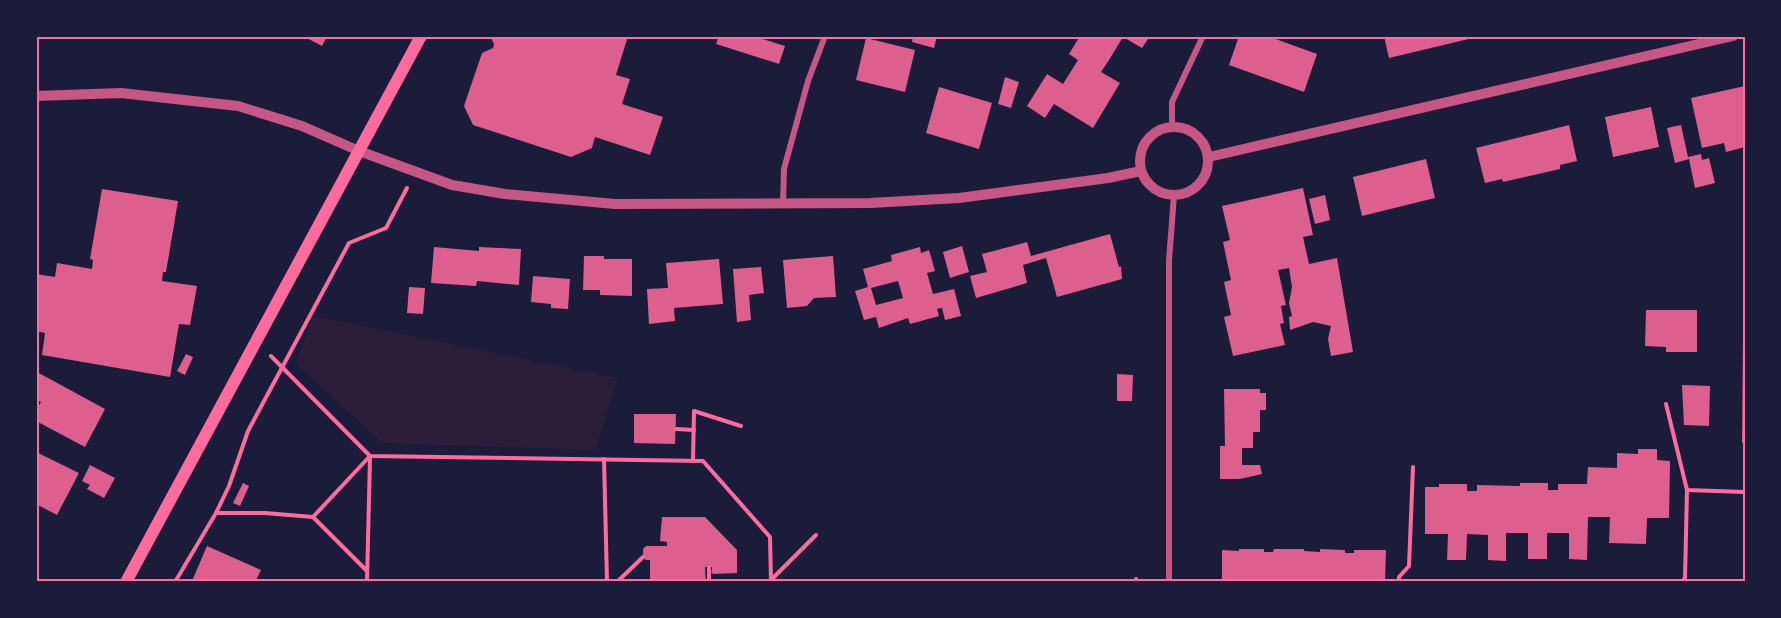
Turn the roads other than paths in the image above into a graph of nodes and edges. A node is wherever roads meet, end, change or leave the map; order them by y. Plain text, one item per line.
1 (421, 36) edge
2 (825, 36) edge
3 (1203, 36) edge
4 (1733, 36) edge
5 (36, 96) edge
6 (1172, 126) junction
7 (359, 151) junction
8 (1209, 157) junction
9 (1141, 171) junction
10 (1174, 195) junction
11 (783, 204) junction
12 (126, 582) edge
13 (1169, 582) edge

1 - 7 main road
2 - 11 street
3 - 6 street
4 - 8 street
5 - 7 street
6 - 8 street
6 - 9 street
7 - 11 street
7 - 12 main road
8 - 10 street
9 - 10 street
9 - 11 street
10 - 13 street

